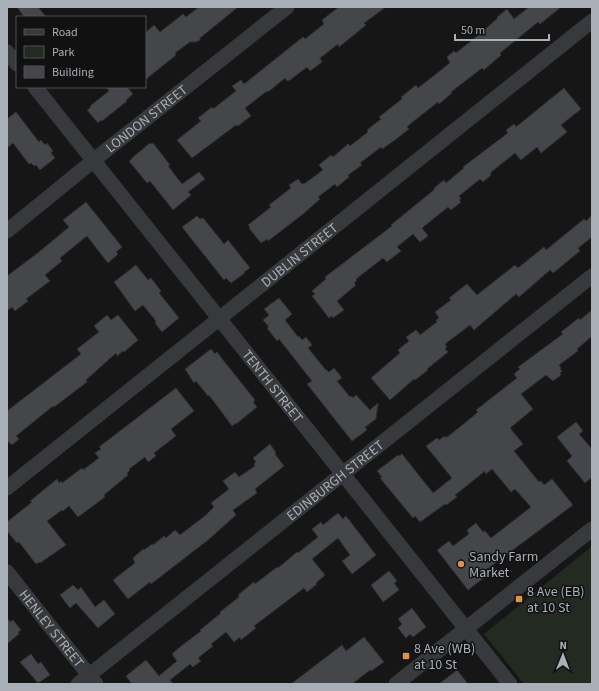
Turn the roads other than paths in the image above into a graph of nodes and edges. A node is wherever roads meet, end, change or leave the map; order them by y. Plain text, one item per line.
1 (288, 7) edge
2 (592, 21) edge
3 (7, 52) edge
4 (16, 63) edge
5 (36, 88) edge
6 (94, 160) junction
7 (7, 231) edge
8 (592, 276) edge
9 (220, 318) junction
10 (343, 474) junction
11 (7, 488) edge
12 (592, 529) edge
13 (7, 572) edge
14 (466, 628) junction
15 (88, 681) edge
16 (396, 684) edge
17 (510, 684) edge

1 - 6 street, LONDON STREET
2 - 9 street, DUBLIN STREET
3 - 4 street
5 - 6 street, TENTH STREET
6 - 7 street, LONDON STREET
6 - 9 street, TENTH STREET
8 - 10 street, EDINBURGH STREET
9 - 10 street, TENTH STREET
9 - 11 street, DUBLIN STREET
10 - 14 street, TENTH STREET
10 - 15 street, EDINBURGH STREET
12 - 14 street
13 - 15 street, HENLEY STREET
14 - 16 street
14 - 17 street, TENTH STREET

